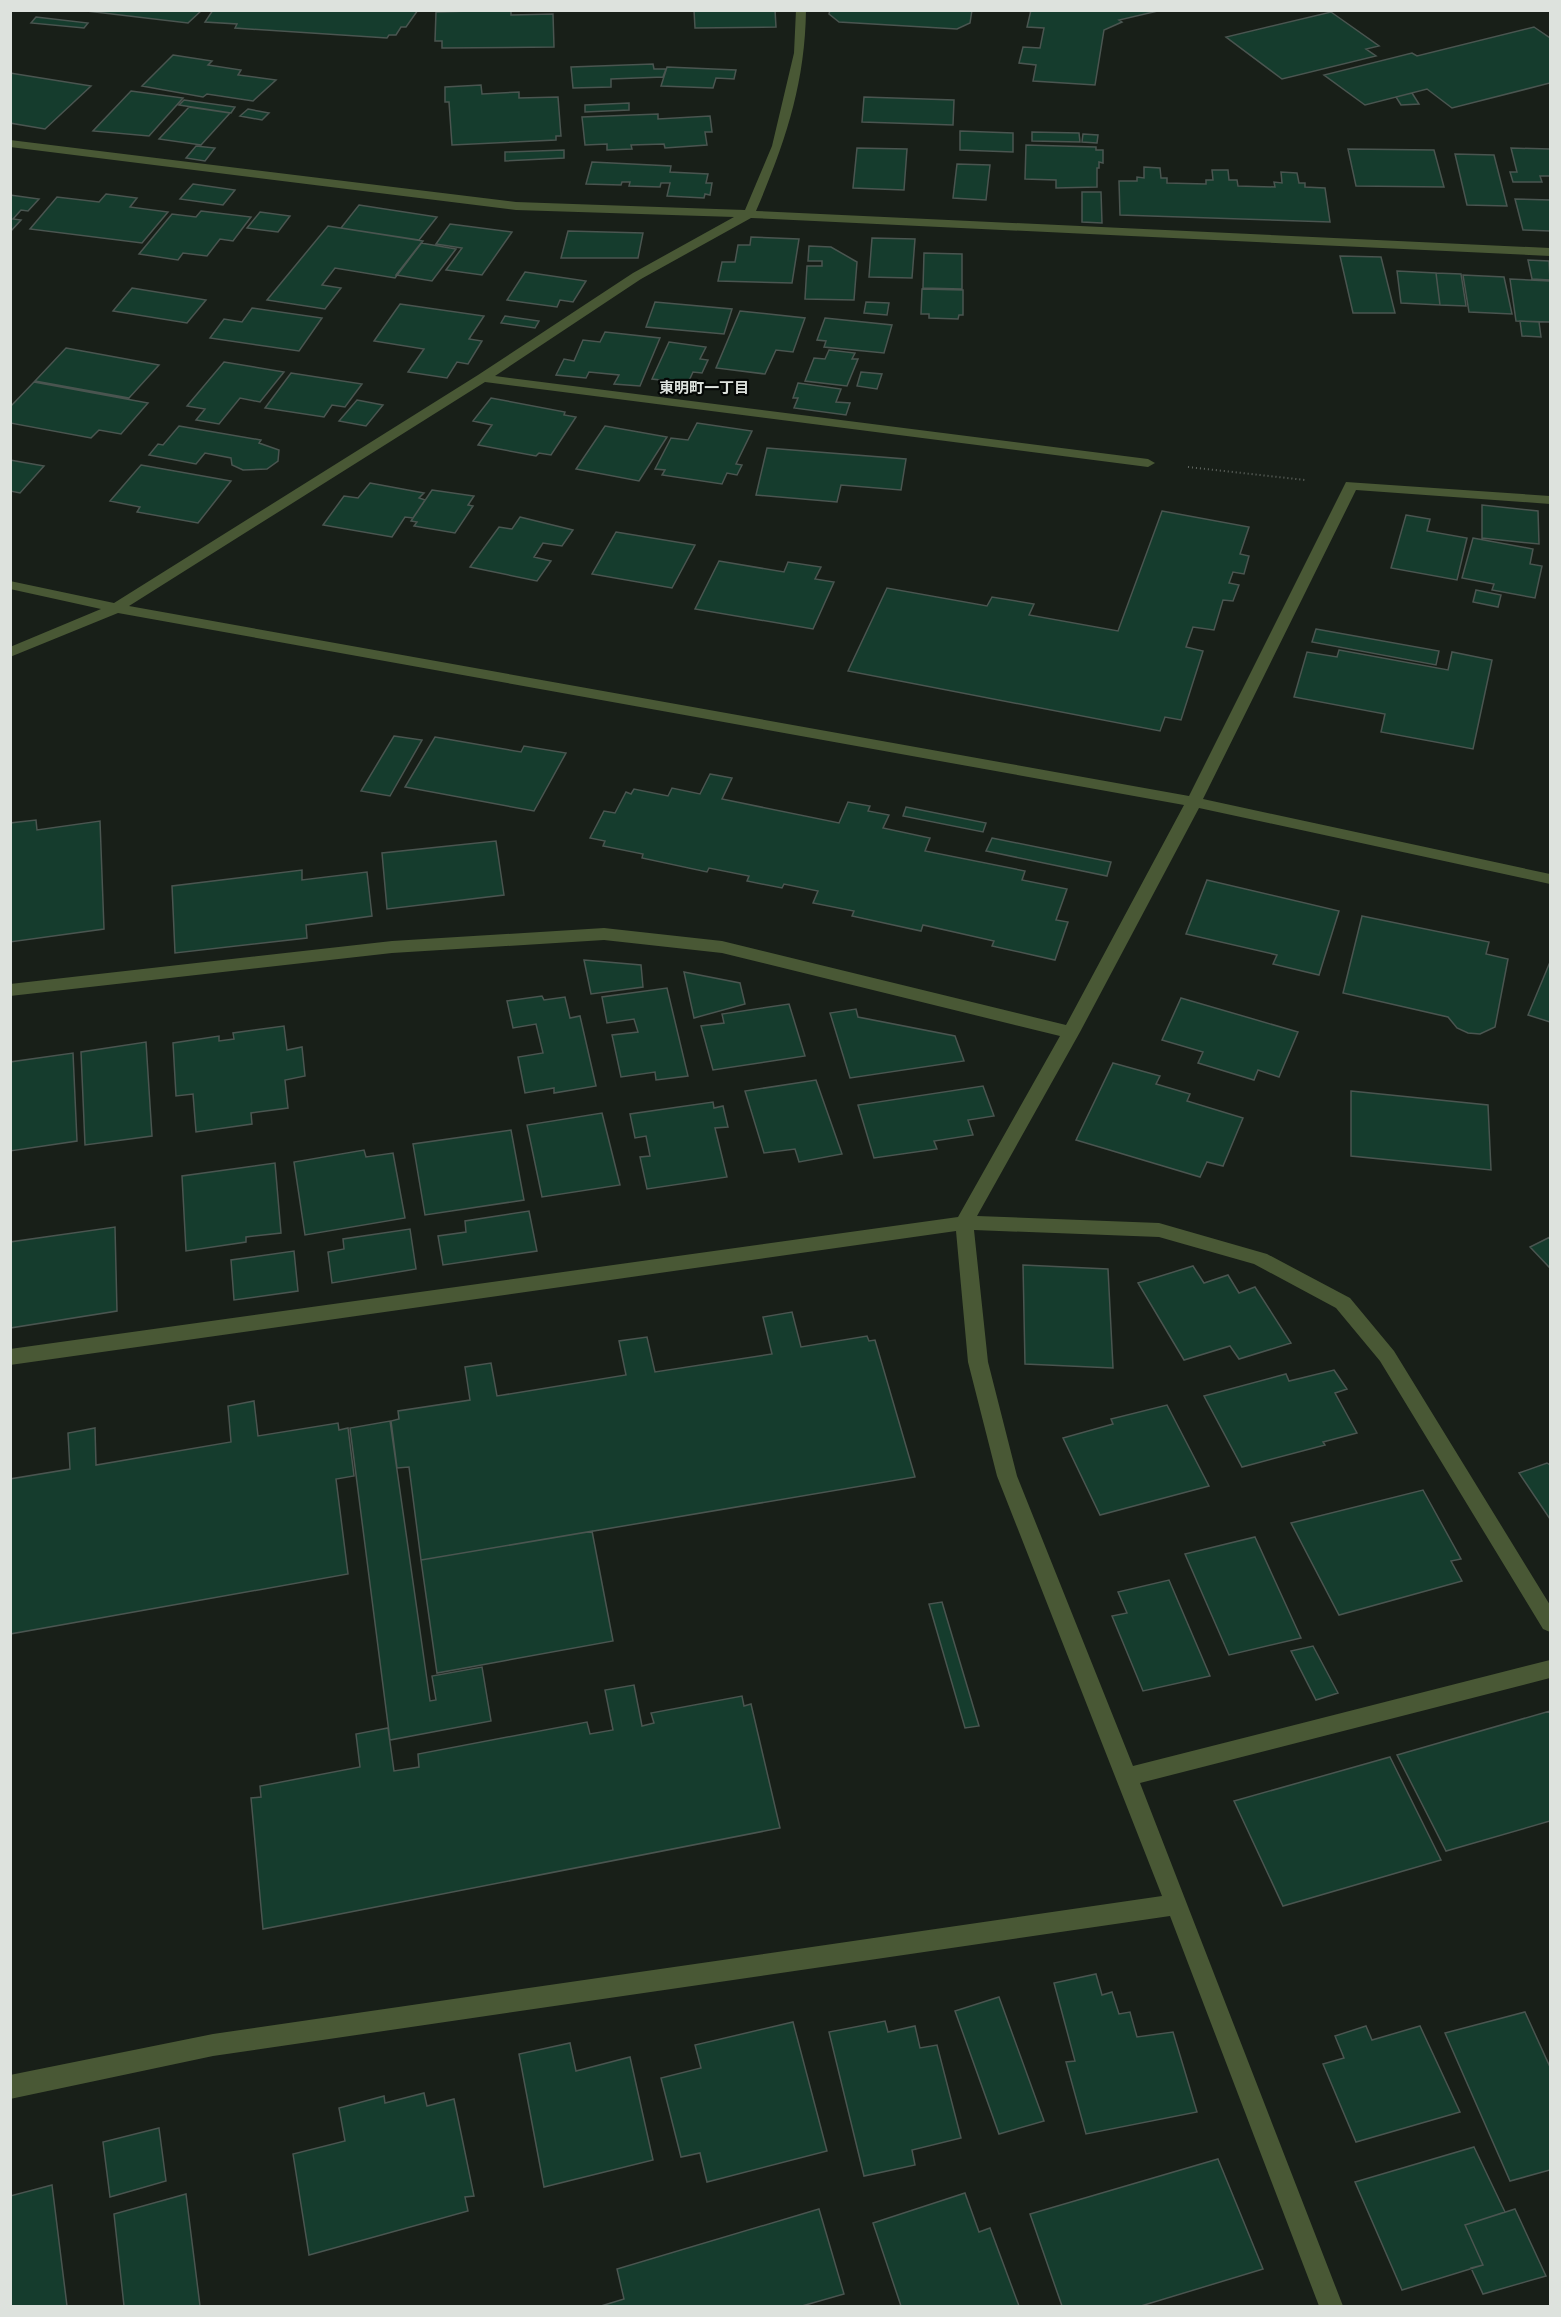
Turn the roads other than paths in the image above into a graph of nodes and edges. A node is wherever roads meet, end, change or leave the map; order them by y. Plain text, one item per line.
1 (801, 10) edge
2 (10, 143) edge
3 (749, 214) junction
4 (1551, 252) edge
5 (483, 378) junction
6 (1148, 463) road end
7 (1551, 500) edge
8 (10, 585) edge
9 (116, 608) junction
10 (10, 653) edge
11 (1194, 802) junction
12 (1551, 879) edge
13 (10, 990) edge
14 (1071, 1032) junction
15 (964, 1223) junction
16 (10, 1357) edge
17 (1551, 1623) edge
18 (1551, 1669) edge
19 (1127, 1777) junction
20 (1177, 1904) junction
21 (10, 2087) edge
22 (1331, 2307) edge

1 - 3 street
2 - 3 street
3 - 4 street
3 - 5 street
5 - 6 street
5 - 9 street
7 - 11 street
8 - 9 street
9 - 10 street
9 - 11 street
11 - 12 street
11 - 14 street
13 - 14 street
14 - 15 street
15 - 16 street
15 - 17 street
15 - 19 street
18 - 19 street
19 - 20 street
20 - 21 street
20 - 22 street

